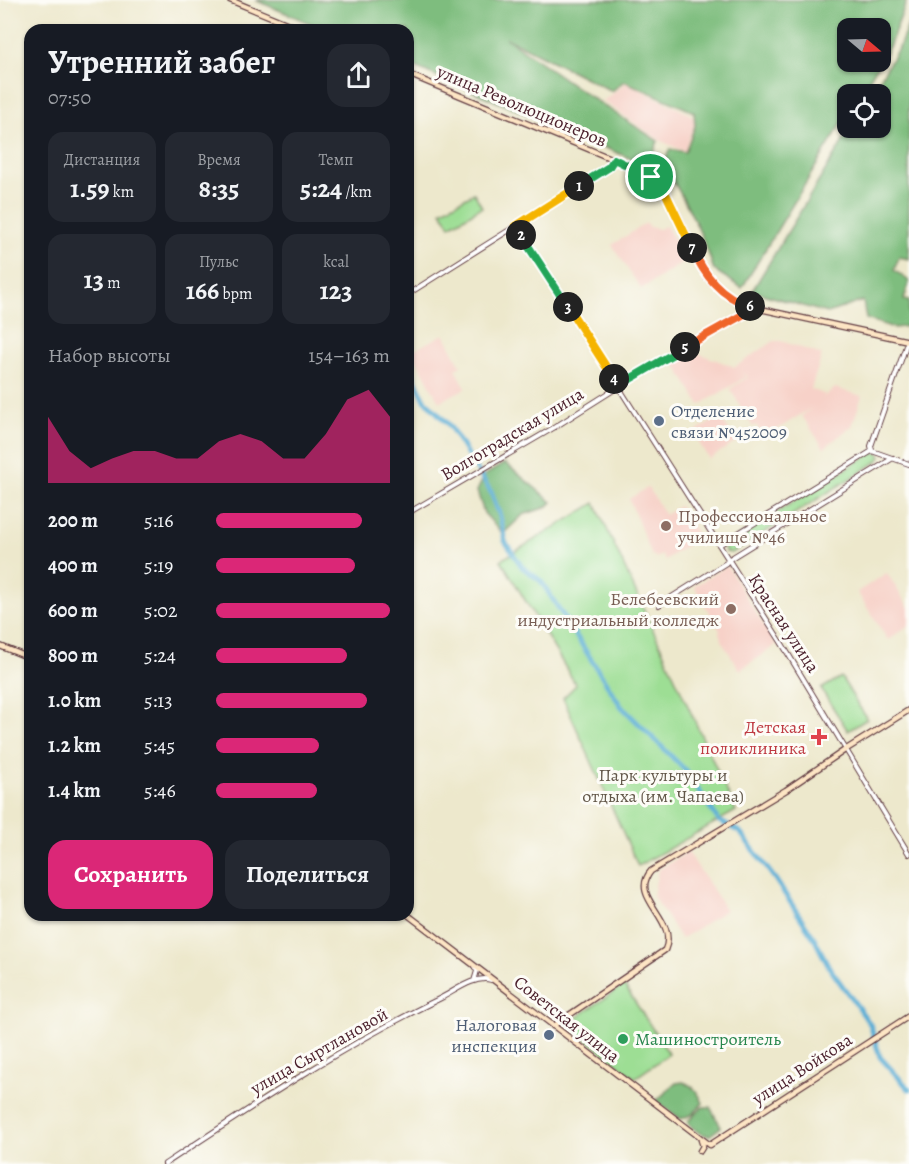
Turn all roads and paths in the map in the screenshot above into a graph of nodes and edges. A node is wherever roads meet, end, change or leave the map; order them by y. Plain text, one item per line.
1 (230, 0) edge
2 (288, 24) edge
3 (414, 76) edge
4 (614, 159) junction
5 (516, 226) junction
6 (414, 290) edge
7 (755, 308) junction
8 (908, 340) edge
9 (618, 386) junction
10 (872, 451) junction
11 (892, 458) junction
12 (909, 464) edge
13 (414, 509) edge
14 (719, 544) junction
15 (728, 560) junction
16 (659, 605) dead end
17 (0, 646) edge
18 (24, 656) edge
19 (909, 710) edge
20 (845, 750) junction
21 (909, 855) edge
22 (414, 920) edge
23 (470, 962) junction
24 (496, 981) junction
25 (473, 982) junction
26 (909, 1016) edge
27 (553, 1026) junction
28 (700, 1138) junction
29 (720, 1138) junction
30 (710, 1145) joint
31 (700, 1151) dead end
32 (165, 1164) edge

1 - 2 main road
3 - 4 main road, улица Революционеров
4 - 5 street
4 - 7 main road, улица Революционеров
5 - 6 street
5 - 9 street, Красная улица
7 - 8 main road, улица Революционеров
7 - 9 street, Волгоградская улица
8 - 10 street
9 - 13 street, Волгоградская улица
9 - 14 street, Красная улица
10 - 11 street
10 - 14 street
11 - 12 street
11 - 15 street
14 - 15 street, Красная улица
15 - 16 street
15 - 20 street, Красная улица
17 - 18 main road
19 - 20 main road
20 - 21 street, Красная улица
20 - 27 main road
22 - 23 main road, Советская улица
23 - 24 main road, Советская улица
23 - 25 street
24 - 25 street, улица Сыртлановой
24 - 27 main road, Советская улица
25 - 32 street, улица Сыртлановой
26 - 29 main road, улица Войкова
27 - 28 main road, Советская улица
28 - 29 main road
28 - 30 main road, Советская улица
28 - 31 main road
29 - 30 main road, улица Войкова

